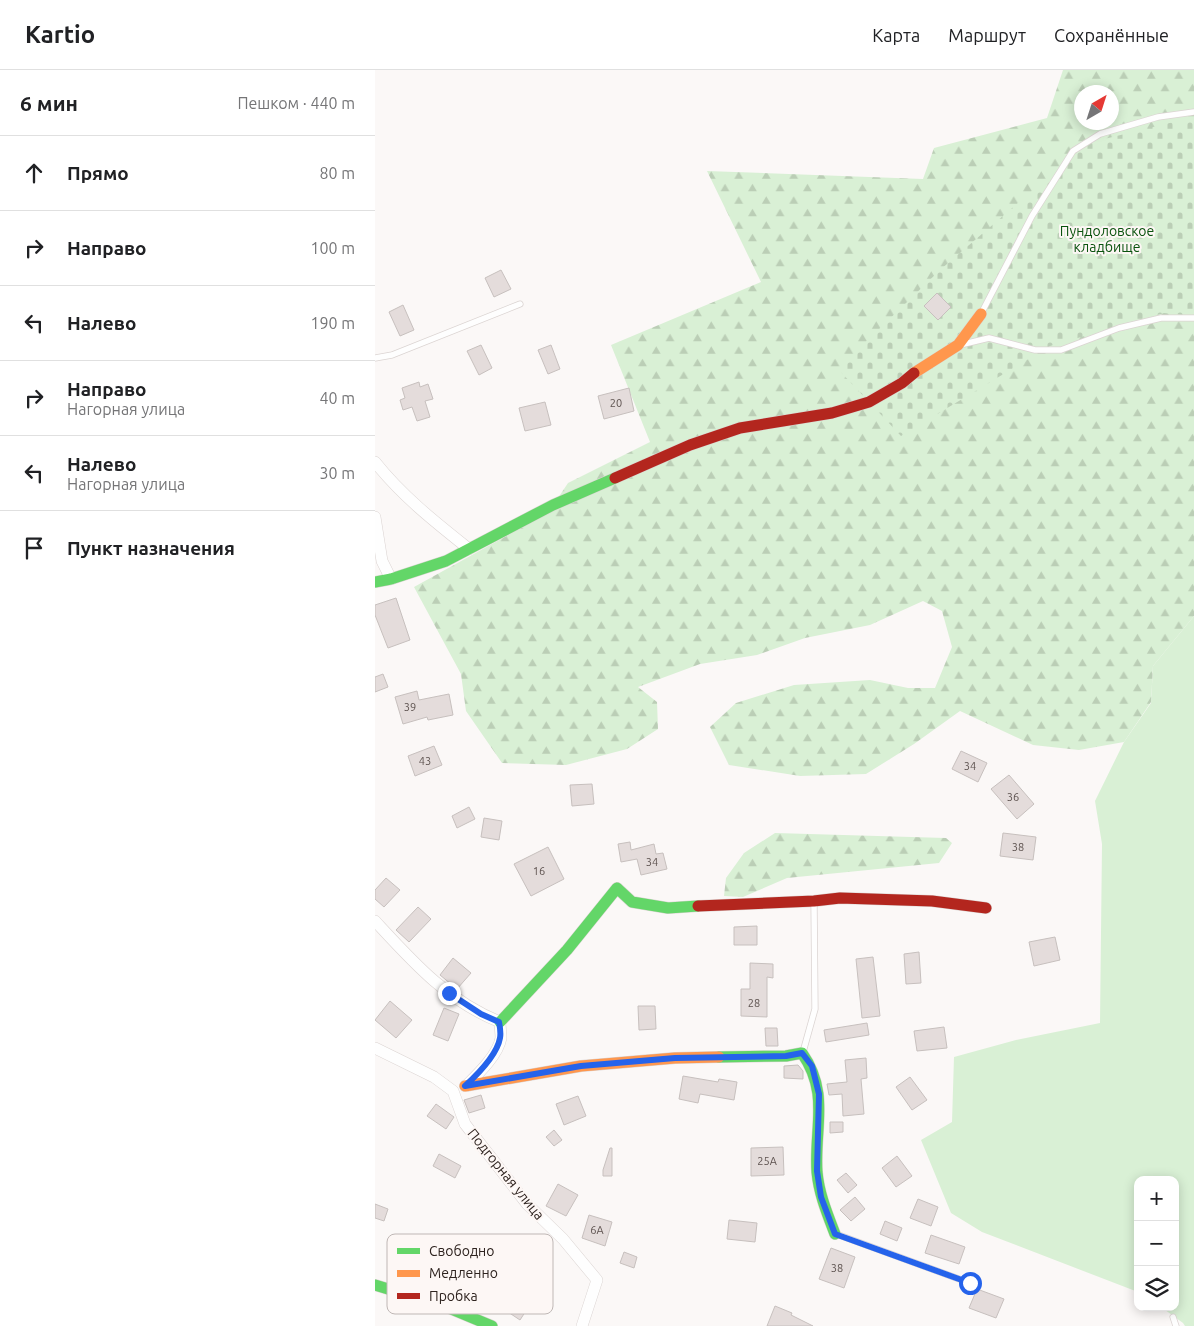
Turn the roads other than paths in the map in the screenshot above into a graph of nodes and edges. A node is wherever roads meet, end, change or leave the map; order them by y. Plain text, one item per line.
1 (1194, 112) edge
2 (519, 304) dead end
3 (981, 314) joint
4 (1194, 318) edge
5 (958, 345) junction
6 (375, 358) edge
7 (375, 462) edge
8 (375, 516) edge
9 (469, 549) junction
10 (391, 579) junction
11 (375, 582) edge
12 (814, 901) junction
13 (986, 908) dead end
14 (375, 920) edge
15 (499, 1022) junction
16 (375, 1048) edge
17 (802, 1053) junction
18 (465, 1086) junction
19 (453, 1091) junction
20 (835, 1234) joint
21 (970, 1283) dead end
22 (375, 1285) edge
23 (387, 1289) edge
24 (463, 1314) edge
25 (1173, 1317) dead end
26 (492, 1326) edge
27 (582, 1326) edge
28 (1177, 1326) edge

1 - 3 lane
2 - 6 lane
3 - 5 street
4 - 5 lane
5 - 9 street
7 - 9 street
8 - 10 street
9 - 10 street
10 - 11 street
12 - 13 street
12 - 15 street
12 - 17 lane
14 - 15 street
15 - 18 street
16 - 19 street
17 - 18 street
17 - 20 street
18 - 19 street
19 - 27 street, Подгорная улица
20 - 21 lane
22 - 23 street
24 - 26 street
25 - 28 lane

